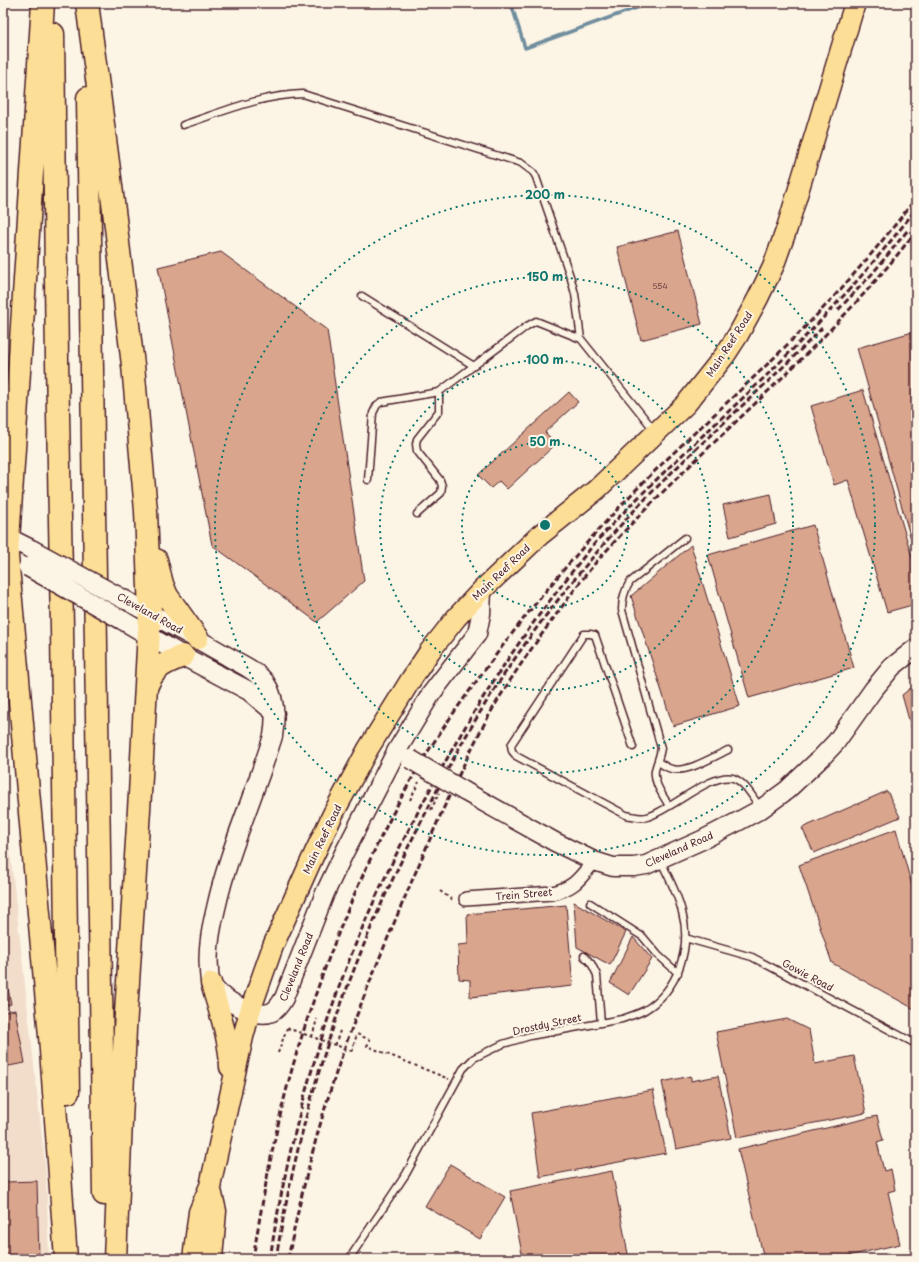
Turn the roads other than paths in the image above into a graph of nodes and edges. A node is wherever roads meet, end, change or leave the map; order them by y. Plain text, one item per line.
1 (43, 3) edge
2 (53, 3) edge
3 (87, 3) edge
4 (855, 3) edge
5 (183, 125) dead end
6 (362, 296) dead end
7 (581, 339) junction
8 (474, 366) junction
9 (439, 392) junction
10 (656, 433) junction
11 (140, 452) junction
12 (368, 480) dead end
13 (417, 514) dead end
14 (685, 538) dead end
15 (5, 545) edge
16 (482, 590) junction
17 (150, 613) junction
18 (149, 636) junction
19 (197, 638) junction
20 (916, 648) edge
21 (183, 656) junction
22 (146, 688) junction
23 (274, 713) junction
24 (633, 747) dead end
25 (728, 750) dead end
26 (403, 756) junction
27 (658, 762) junction
28 (669, 806) junction
29 (761, 809) junction
30 (660, 859) junction
31 (594, 861) junction
32 (466, 899) road end
33 (590, 903) dead end
34 (685, 938) junction
35 (584, 956) dead end
36 (678, 973) junction
37 (211, 983) junction
38 (250, 1011) junction
39 (601, 1023) junction
40 (916, 1044) edge
41 (231, 1087) junction
42 (210, 1186) junction
43 (66, 1259) edge
44 (70, 1259) edge
45 (105, 1259) edge
46 (115, 1259) edge
47 (193, 1259) edge
48 (212, 1259) edge
49 (349, 1259) edge

1 - 15 highway
2 - 44 highway
3 - 11 highway
3 - 45 highway
4 - 10 main road, Main Reef Road
5 - 7 lane
6 - 8 lane
7 - 8 lane
7 - 10 lane
8 - 9 lane
9 - 12 lane
9 - 13 lane
10 - 16 main road, Main Reef Road
11 - 17 highway
11 - 19 highway
14 - 27 lane
15 - 17 street, Cleveland Road, bridge
15 - 18 street, Cleveland Road, bridge
15 - 43 highway
16 - 26 street, Cleveland Road
16 - 38 main road, Main Reef Road
17 - 18 highway
17 - 19 street, Cleveland Road
18 - 21 street, Cleveland Road
18 - 22 highway
19 - 23 street, Cleveland Road
20 - 29 street, Cleveland Road
21 - 22 highway
21 - 23 street, Cleveland Road
22 - 46 highway
23 - 37 street, Cleveland Road
24 - 28 lane
25 - 27 lane
26 - 31 street, Cleveland Road, bridge
26 - 38 street, Cleveland Road
27 - 28 lane
28 - 29 lane
29 - 30 street, Cleveland Road
30 - 31 street, Cleveland Road
30 - 34 lane, Drostdy Street
31 - 32 street, Trein Street
33 - 36 lane
34 - 36 lane, Drostdy Street
34 - 40 lane, Gowie Road
35 - 39 lane
36 - 39 lane, Drostdy Street
37 - 38 street, Cleveland Road
37 - 41 main road
38 - 41 main road, Main Reef Road
39 - 49 lane, Drostdy Street
41 - 42 main road, Main Reef Road
42 - 47 main road, Main Reef Road
42 - 48 main road, Main Reef Road

